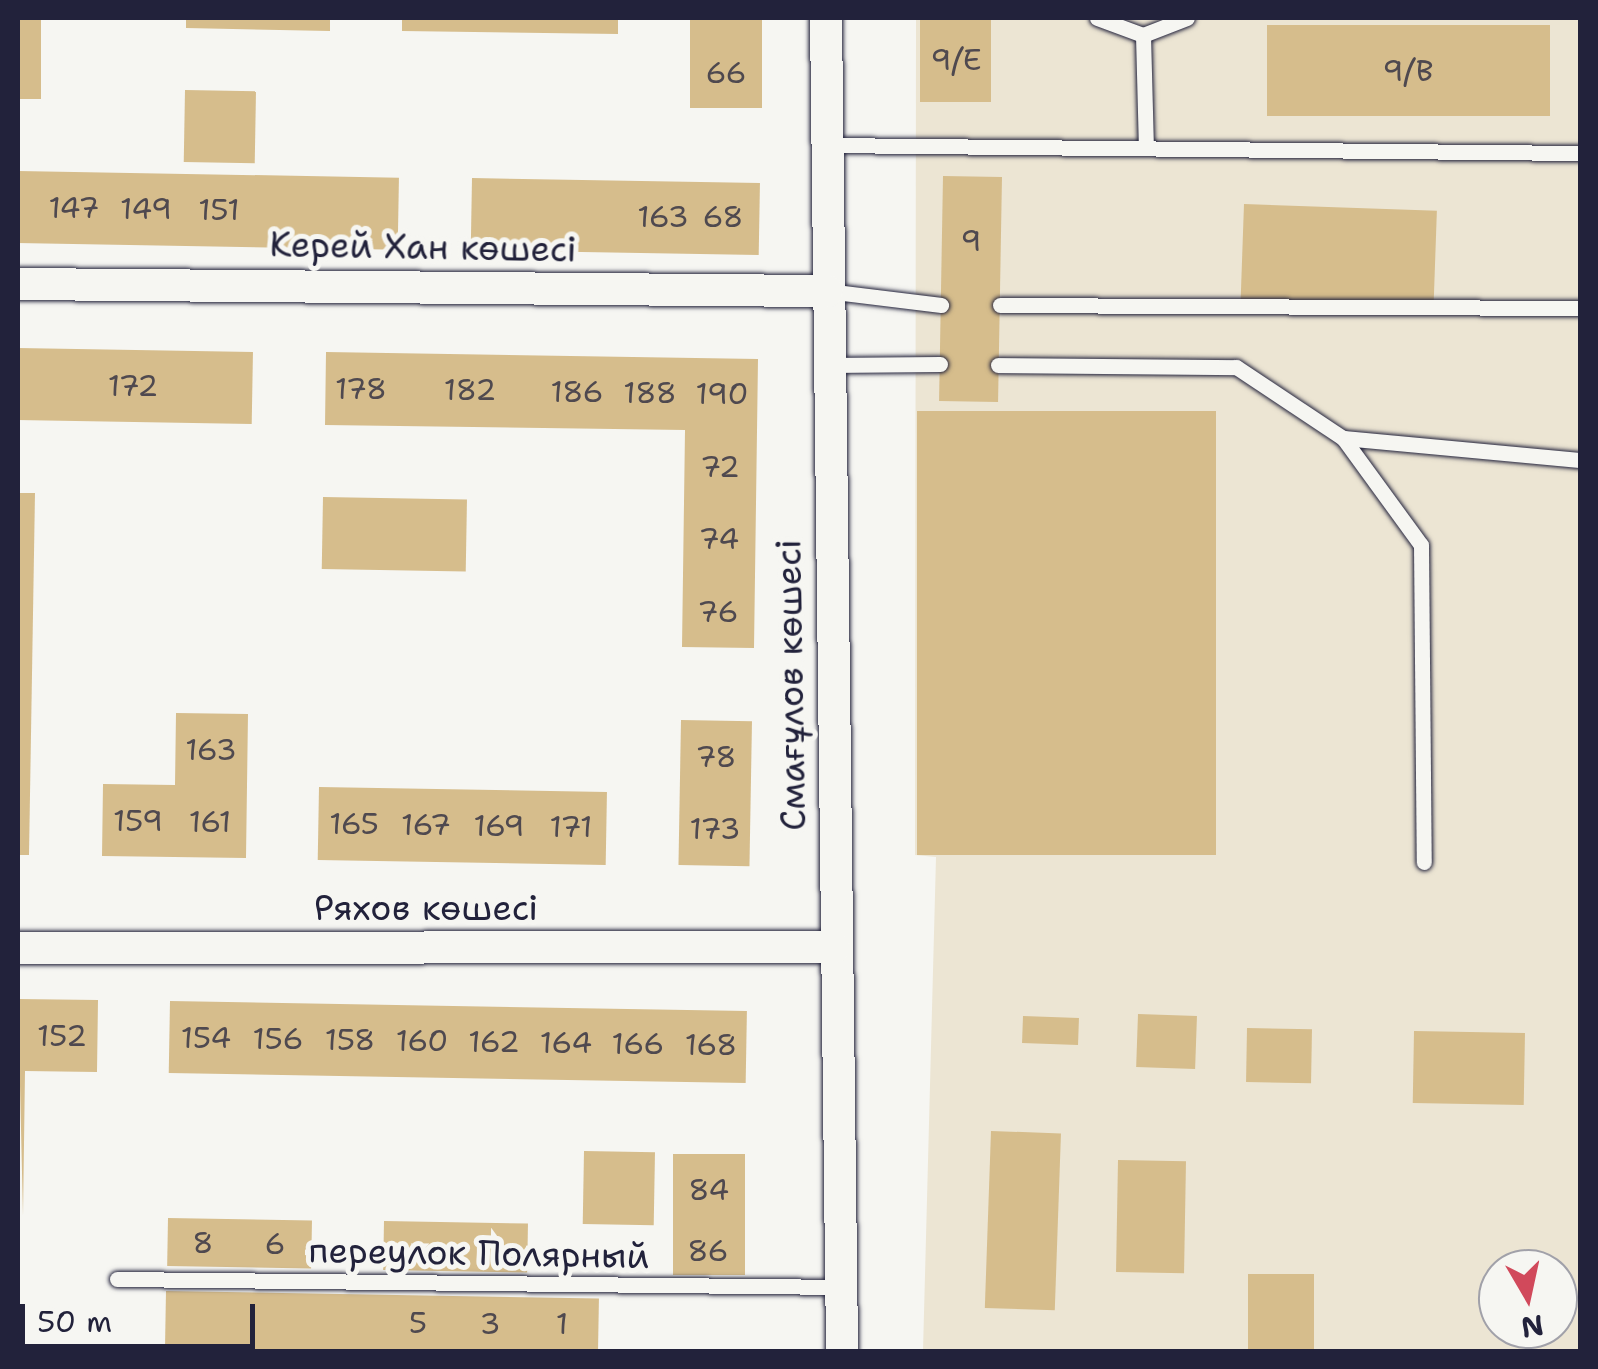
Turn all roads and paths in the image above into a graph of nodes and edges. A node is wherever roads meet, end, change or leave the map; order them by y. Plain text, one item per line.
1 (826, 18) edge
2 (1097, 18) edge
3 (1187, 18) edge
4 (1143, 35) junction
5 (826, 145) junction
6 (1146, 148) junction
7 (1580, 153) edge
8 (18, 284) edge
9 (827, 291) junction
10 (941, 304) dead end
11 (1000, 305) dead end
12 (1580, 308) edge
13 (940, 364) dead end
14 (828, 365) junction
15 (998, 365) dead end
16 (1343, 438) junction
17 (1580, 460) edge
18 (1424, 862) dead end
19 (834, 947) junction
20 (18, 948) edge
21 (117, 1279) dead end
22 (841, 1287) junction
23 (842, 1352) edge

1 - 5 street, Смағұлов көшесі
2 - 4 lane
3 - 4 lane
4 - 6 lane
5 - 6 lane
5 - 9 street, Смағұлов көшесі
6 - 7 lane
8 - 9 street, Керей Хан көшесі
9 - 10 lane
9 - 14 street, Смағұлов көшесі
11 - 12 lane
13 - 14 lane
14 - 19 street, Смағұлов көшесі
15 - 16 lane
16 - 17 lane
16 - 18 lane
19 - 20 street, Ряхов көшесі
19 - 22 street, Смағұлов көшесі
21 - 22 lane, переулок Полярный
22 - 23 street, Смағұлов көшесі

